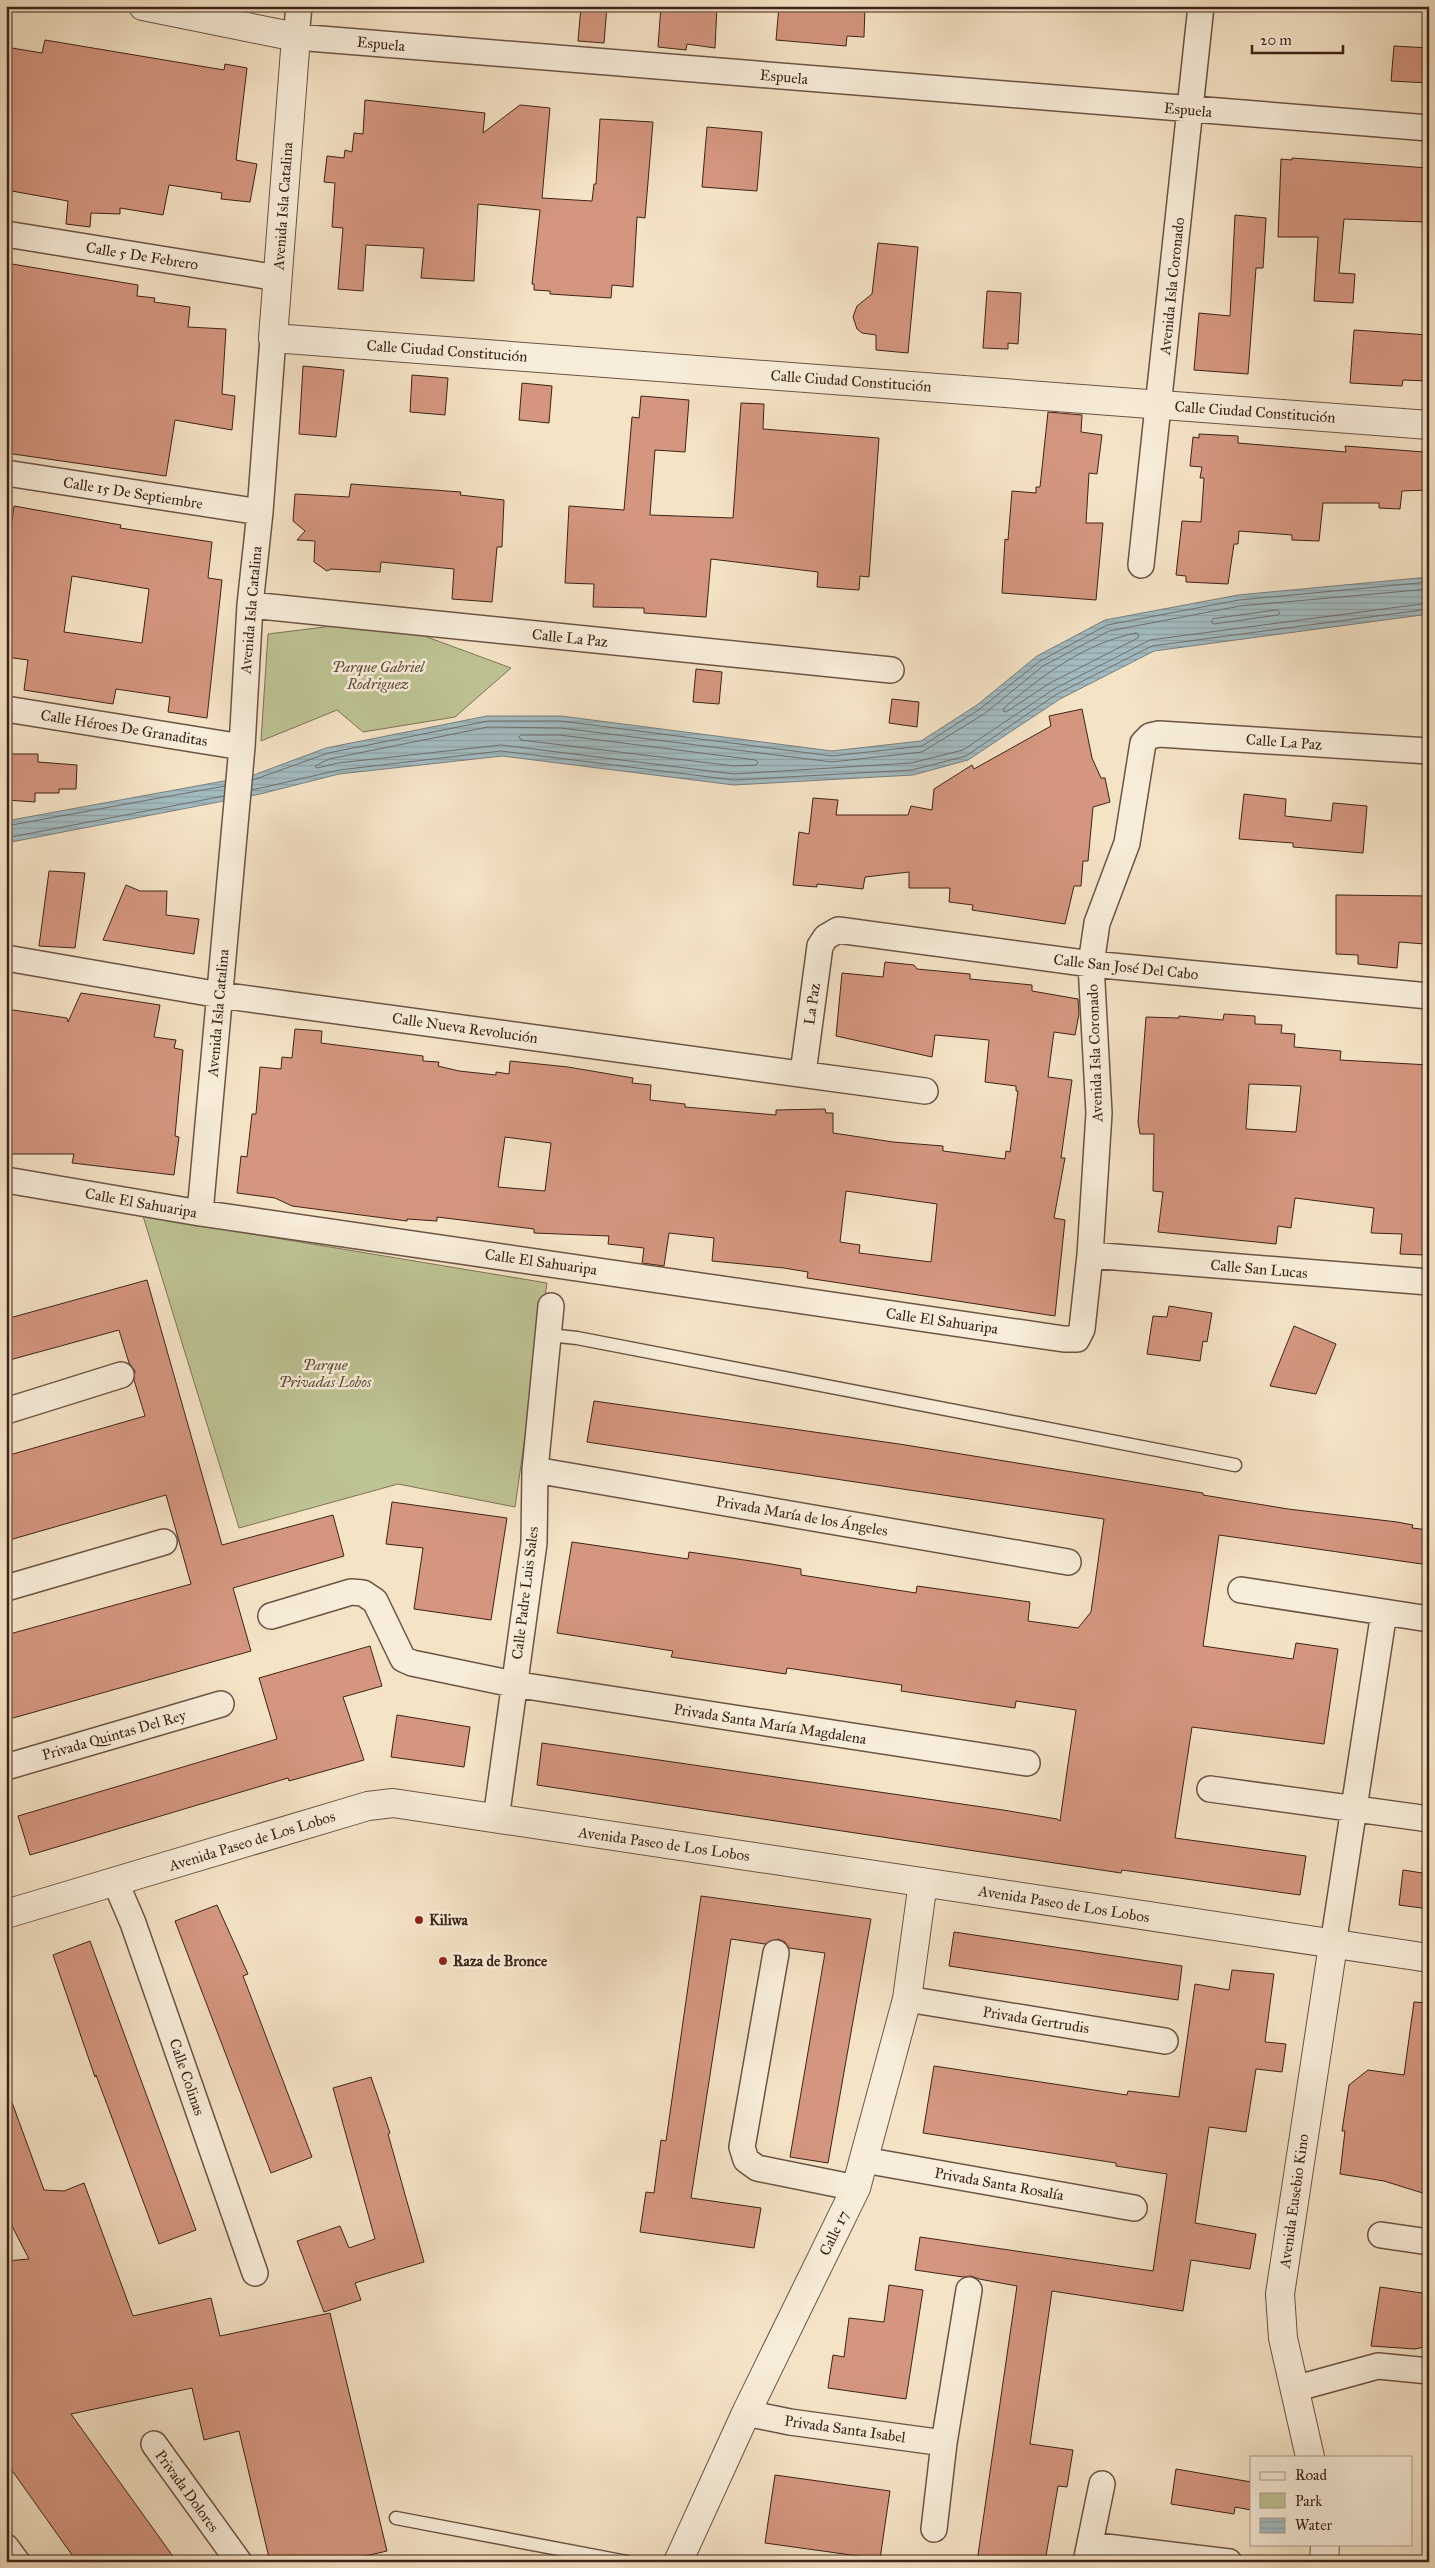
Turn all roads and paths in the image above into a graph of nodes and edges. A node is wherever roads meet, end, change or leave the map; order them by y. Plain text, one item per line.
1 (142, 6) edge
2 (299, 6) edge
3 (1201, 6) edge
4 (296, 37) junction
5 (1190, 110) junction
6 (1429, 128) edge
7 (6, 234) edge
8 (278, 278) junction
9 (273, 338) junction
10 (1159, 404) junction
11 (1429, 424) edge
12 (6, 473) edge
13 (260, 512) junction
14 (1141, 565) dead end
15 (250, 605) junction
16 (892, 670) dead end
17 (6, 709) edge
18 (1143, 743) joint
19 (1429, 751) edge
20 (241, 755) junction
21 (826, 937) joint
22 (6, 958) edge
23 (1091, 964) junction
24 (220, 995) junction
25 (1429, 996) edge
26 (803, 1073) junction
27 (925, 1091) dead end
28 (6, 1180) edge
29 (200, 1213) junction
30 (1090, 1255) junction
31 (1429, 1282) edge
32 (551, 1306) dead end
33 (549, 1334) junction
34 (1077, 1339) joint
35 (121, 1375) dead end
36 (6, 1410) edge
37 (1235, 1465) dead end
38 (535, 1470) junction
39 (164, 1542) dead end
40 (1068, 1562) dead end
41 (6, 1588) edge
42 (1241, 1590) dead end
43 (1384, 1612) junction
44 (270, 1616) dead end
45 (1429, 1619) edge
46 (513, 1684) junction
47 (221, 1704) dead end
48 (1027, 1763) dead end
49 (6, 1767) edge
50 (1210, 1788) dead end
51 (1355, 1809) junction
52 (496, 1819) junction
53 (1429, 1819) edge
54 (115, 1881) junction
55 (923, 1882) junction
56 (6, 1914) edge
57 (1333, 1944) junction
58 (776, 1953) dead end
59 (1429, 1958) edge
60 (907, 1999) junction
61 (1165, 2040) dead end
62 (864, 2160) junction
63 (856, 2188) junction
64 (1134, 2208) dead end
65 (1380, 2235) dead end
66 (1429, 2242) edge
67 (255, 2273) dead end
68 (969, 2290) dead end
69 (1429, 2371) edge
70 (1294, 2389) junction
71 (746, 2413) junction
72 (944, 2443) junction
73 (154, 2444) dead end
74 (1310, 2456) edge
75 (1102, 2484) dead end
76 (396, 2518) dead end
77 (934, 2529) dead end
78 (1325, 2546) edge
79 (6, 2547) edge
80 (1088, 2554) edge
81 (17, 2562) edge
82 (239, 2562) edge
83 (627, 2562) edge
84 (678, 2562) edge
85 (1229, 2562) edge
86 (1324, 2562) edge

1 - 4 street, Espuela
2 - 4 street, Avenida Isla Catalina
3 - 5 street, Avenida Isla Coronado
4 - 5 street, Espuela
4 - 8 street, Avenida Isla Catalina
5 - 6 street, Espuela
5 - 10 street, Avenida Isla Coronado
7 - 8 street, Calle 5 De Febrero
8 - 9 street, Avenida Isla Catalina
9 - 10 street, Calle Ciudad Constitución
9 - 13 street, Avenida Isla Catalina
10 - 11 street, Calle Ciudad Constitución
10 - 14 street, Avenida Isla Coronado
12 - 13 street, Calle 15 De Septiembre
13 - 15 street, Avenida Isla Catalina
15 - 16 street, Calle La Paz
15 - 20 street, Avenida Isla Catalina
17 - 20 street, Calle Héroes De Granaditas
18 - 19 street, Calle La Paz
18 - 23 street, Avenida Isla Coronado
20 - 24 street, Avenida Isla Catalina
21 - 23 street, Calle San José Del Cabo
21 - 26 street, La Paz
22 - 24 street, Calle Nueva Revolución
23 - 25 street, Calle San José Del Cabo
23 - 30 street, Avenida Isla Coronado
24 - 26 street, Calle Nueva Revolución
24 - 29 street, Avenida Isla Catalina
26 - 27 street, Calle Nueva Revolución
28 - 29 street, Calle El Sahuaripa
29 - 34 street, Calle El Sahuaripa
30 - 31 street, Calle San Lucas
30 - 34 street, Avenida Isla Coronado
32 - 33 street, Calle Padre Luis Sales
33 - 37 lane
33 - 38 street, Calle Padre Luis Sales
35 - 36 street
38 - 40 street, Privada María de los Ángeles
38 - 46 street, Calle Padre Luis Sales
39 - 41 street
42 - 43 street
43 - 45 street
43 - 51 street
44 - 46 street, Privada Santa María Magdalena
46 - 48 street, Privada Santa María Magdalena
46 - 52 street, Calle Padre Luis Sales
47 - 49 street, Privada Quintas Del Rey
50 - 51 street
51 - 53 street
51 - 57 street
52 - 54 street, Avenida Paseo de Los Lobos
52 - 55 street, Avenida Paseo de Los Lobos
54 - 56 street, Avenida Paseo de Los Lobos
54 - 67 street, Calle Colinas
55 - 57 street, Avenida Paseo de Los Lobos
55 - 60 street, Calle 17
57 - 59 street, Avenida Paseo de Los Lobos
57 - 70 street, Avenida Eusebio Kino
58 - 63 street
60 - 61 street, Privada Gertrudis
60 - 62 street, Calle 17
62 - 63 street, Calle 17
62 - 64 street, Privada Santa Rosalía
63 - 71 street, Calle 17
65 - 66 street
68 - 72 street
69 - 70 street
70 - 74 street, Avenida Eusebio Kino
71 - 72 street, Privada Santa Isabel
71 - 84 street, Calle 17
72 - 77 street
73 - 82 street, Privada Dolores
75 - 80 street
76 - 83 lane
78 - 86 street
79 - 81 street
80 - 85 street

